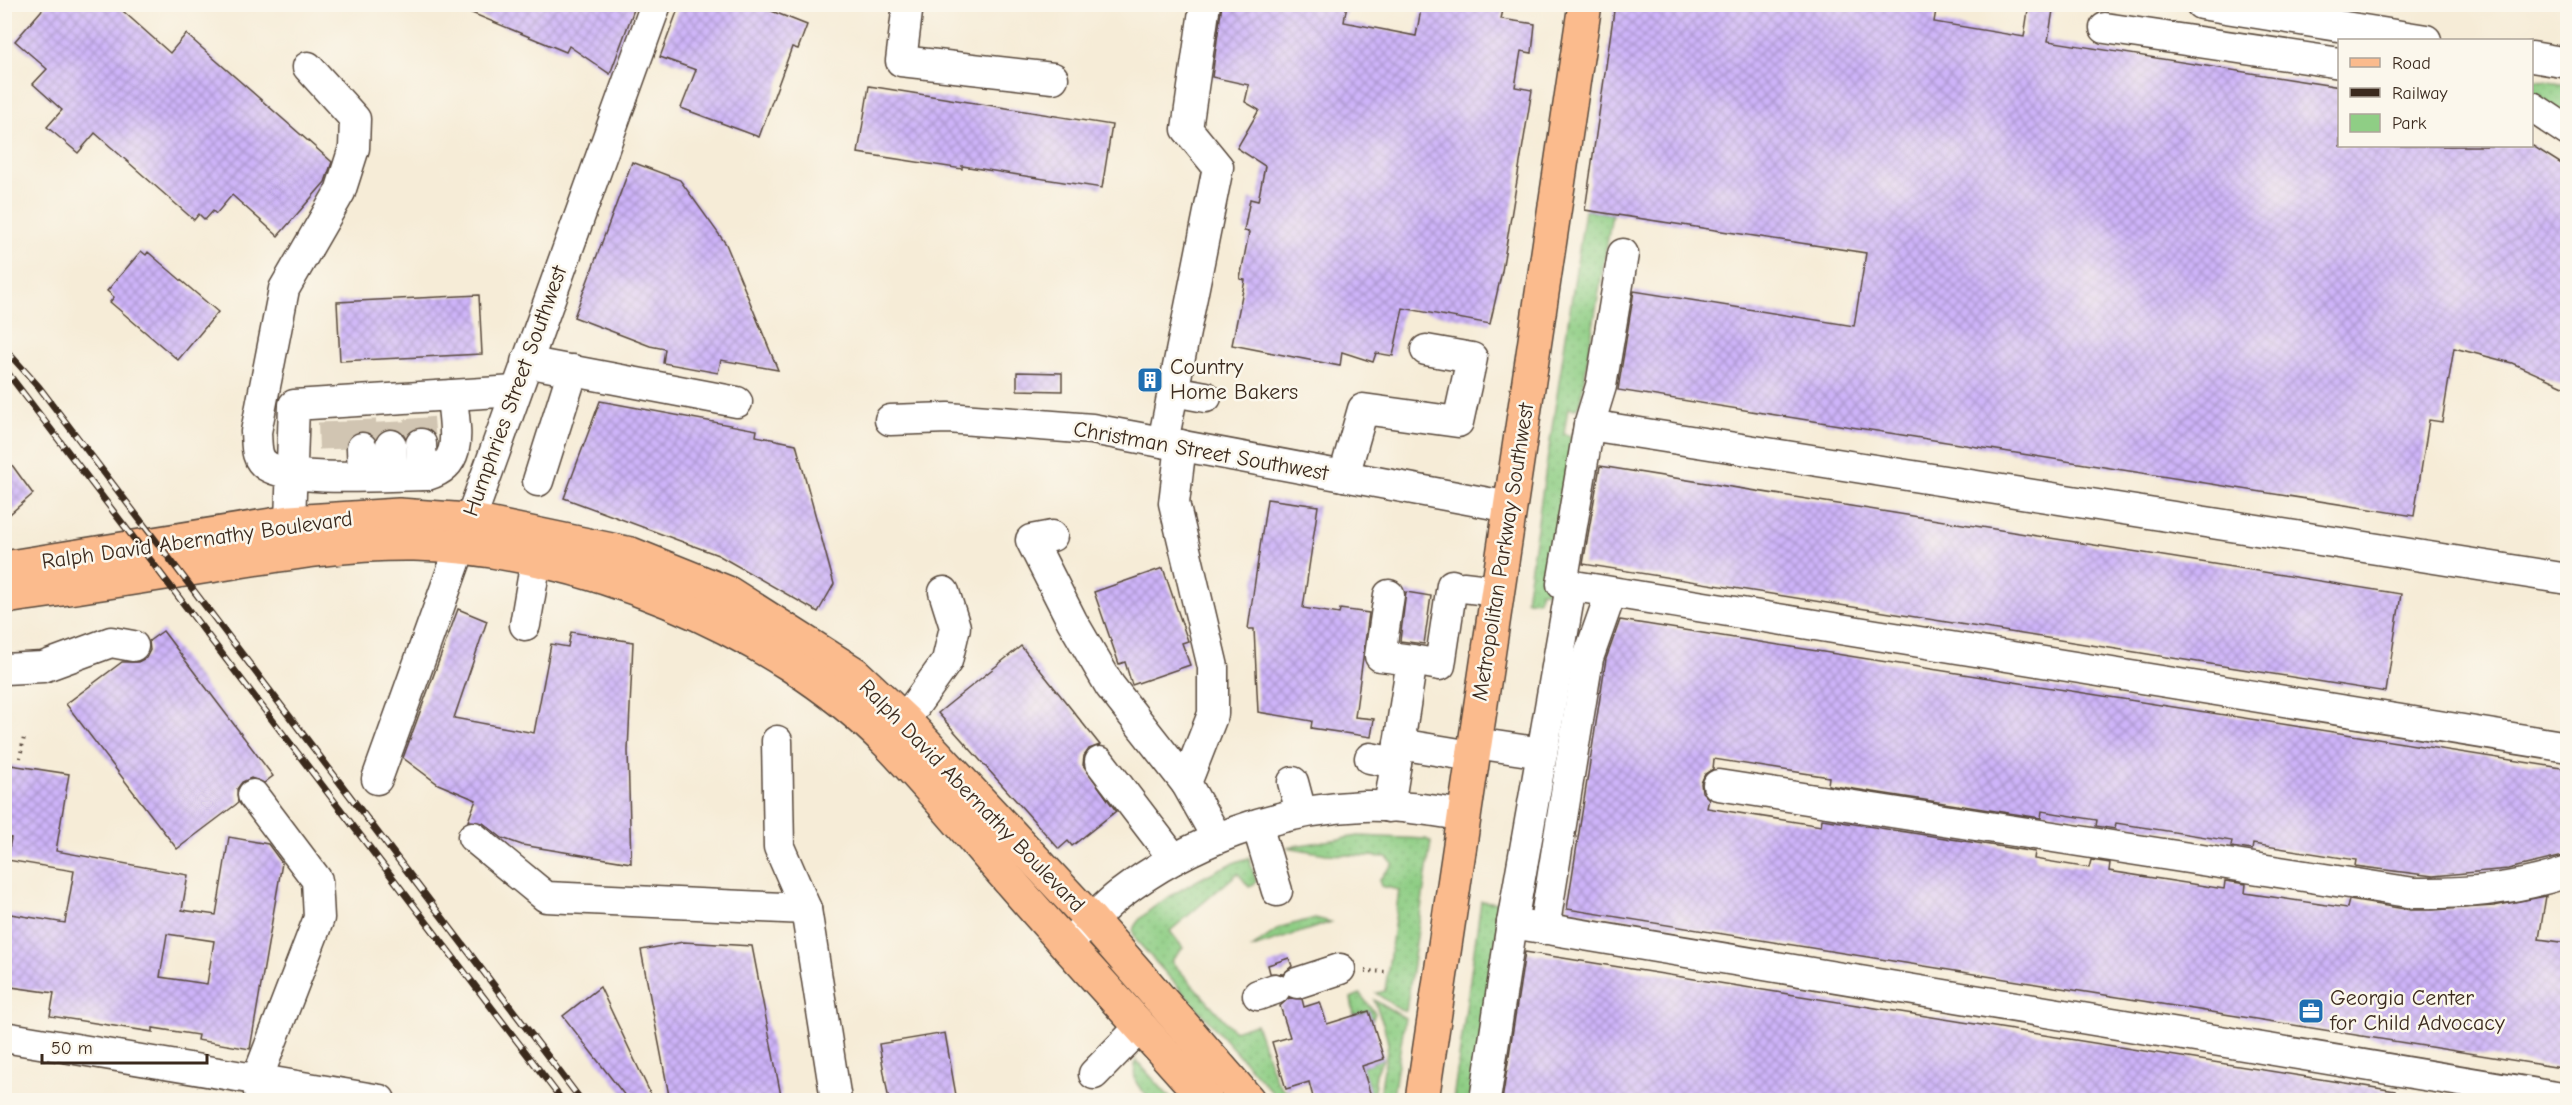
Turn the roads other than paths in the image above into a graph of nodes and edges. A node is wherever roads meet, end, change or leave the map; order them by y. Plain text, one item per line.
1 (656, 4) edge
2 (908, 4) edge
3 (1205, 4) edge
4 (1585, 4) edge
5 (2201, 4) edge
6 (2319, 14) edge
7 (2105, 28) dead end
8 (2422, 39) edge
9 (2533, 57) edge
10 (2338, 63) edge
11 (2568, 63) edge
12 (308, 67) dead end
13 (1053, 78) dead end
14 (2533, 108) edge
15 (2568, 131) edge
16 (1623, 254) dead end
17 (1426, 350) dead end
18 (526, 362) junction
19 (573, 370) junction
20 (515, 391) junction
21 (1173, 391) junction
22 (452, 395) junction
23 (1206, 397) dead end
24 (737, 402) dead end
25 (420, 420) junction
26 (890, 420) dead end
27 (1589, 425) junction
28 (359, 433) junction
29 (1172, 444) junction
30 (408, 475) junction
31 (293, 476) junction
32 (1344, 476) junction
33 (538, 482) dead end
34 (1510, 507) junction
35 (290, 522) junction
36 (464, 533) junction
37 (1052, 536) dead end
38 (536, 560) junction
39 (4, 568) edge
40 (2568, 579) edge
41 (1571, 586) junction
42 (1497, 591) junction
43 (944, 592) dead end
44 (1611, 593) junction
45 (1389, 595) dead end
46 (4, 597) edge
47 (525, 625) dead end
48 (133, 646) dead end
49 (1412, 660) junction
50 (4, 669) edge
51 (896, 732) junction
52 (777, 741) dead end
53 (2568, 747) edge
54 (1473, 749) junction
55 (1542, 753) junction
56 (1388, 755) junction
57 (1100, 762) dead end
58 (377, 779) dead end
59 (1293, 782) dead end
60 (1186, 783) junction
61 (1718, 785) dead end
62 (253, 795) dead end
63 (1389, 807) junction
64 (1301, 812) junction
65 (1463, 815) junction
66 (1257, 825) junction
67 (473, 837) dead end
68 (1217, 838) junction
69 (1174, 859) junction
70 (2568, 872) edge
71 (1277, 891) dead end
72 (806, 909) junction
73 (1092, 921) junction
74 (1512, 923) junction
75 (1544, 929) junction
76 (1066, 945) junction
77 (1351, 970) road end
78 (1277, 989) dead end
79 (1141, 1026) junction
80 (4, 1037) edge
81 (1094, 1074) dead end
82 (259, 1090) edge
83 (2568, 1099) edge
84 (380, 1101) edge
85 (836, 1101) edge
86 (1206, 1101) edge
87 (1248, 1101) edge
88 (1422, 1101) edge
89 (1485, 1101) edge

1 - 18 street, Humphries Street Southwest
2 - 13 street
3 - 21 street
4 - 34 main road, Metropolitan Parkway Southwest
5 - 6 street
6 - 8 street
7 - 10 street
9 - 11 street
12 - 31 street
14 - 15 street
16 - 27 street
17 - 32 street
18 - 19 street
18 - 20 street, Humphries Street Southwest
19 - 24 street
19 - 33 street
20 - 22 street
20 - 36 street, Humphries Street Southwest
21 - 23 street
21 - 29 street
22 - 25 street
22 - 30 street
25 - 28 street
25 - 30 street
26 - 29 street, Christman Street Southwest
27 - 40 street
27 - 41 street
28 - 30 street
28 - 31 street
28 - 31 street
29 - 32 street, Christman Street Southwest
29 - 60 street
31 - 35 street
32 - 34 street, Christman Street Southwest
34 - 42 main road, Metropolitan Parkway Southwest
35 - 36 main road, Ralph David Abernathy Boulevard
35 - 39 main road, Ralph David Abernathy Boulevard
36 - 38 main road, Ralph David Abernathy Boulevard
36 - 46 main road, Ralph David Abernathy Boulevard
36 - 51 main road, Ralph David Abernathy Boulevard
36 - 58 street, Humphries Street Southwest
37 - 60 street
38 - 47 street
38 - 51 main road, Ralph David Abernathy Boulevard
41 - 44 street
41 - 55 street
42 - 49 street
42 - 54 main road, Metropolitan Parkway Southwest
43 - 51 street
44 - 53 street
44 - 75 street
45 - 49 street
48 - 50 street
49 - 56 street
51 - 73 main road, Ralph David Abernathy Boulevard
51 - 76 main road, Ralph David Abernathy Boulevard
52 - 72 street
54 - 55 street
54 - 56 street
54 - 65 main road, Metropolitan Parkway Southwest
55 - 74 street
56 - 63 street
57 - 69 street
59 - 64 street
60 - 68 street
61 - 70 street
62 - 82 street
63 - 64 street
63 - 65 street
64 - 66 street
65 - 88 main road, Metropolitan Parkway Southwest
66 - 68 street
66 - 71 street
67 - 72 street
68 - 69 street
69 - 73 street
72 - 85 street
73 - 76 street
73 - 87 main road, Ralph David Abernathy Boulevard
74 - 75 street
74 - 89 street
75 - 83 street
76 - 79 main road, Ralph David Abernathy Boulevard
77 - 78 street
79 - 81 street
79 - 86 main road, Ralph David Abernathy Boulevard
80 - 82 street
82 - 84 street

